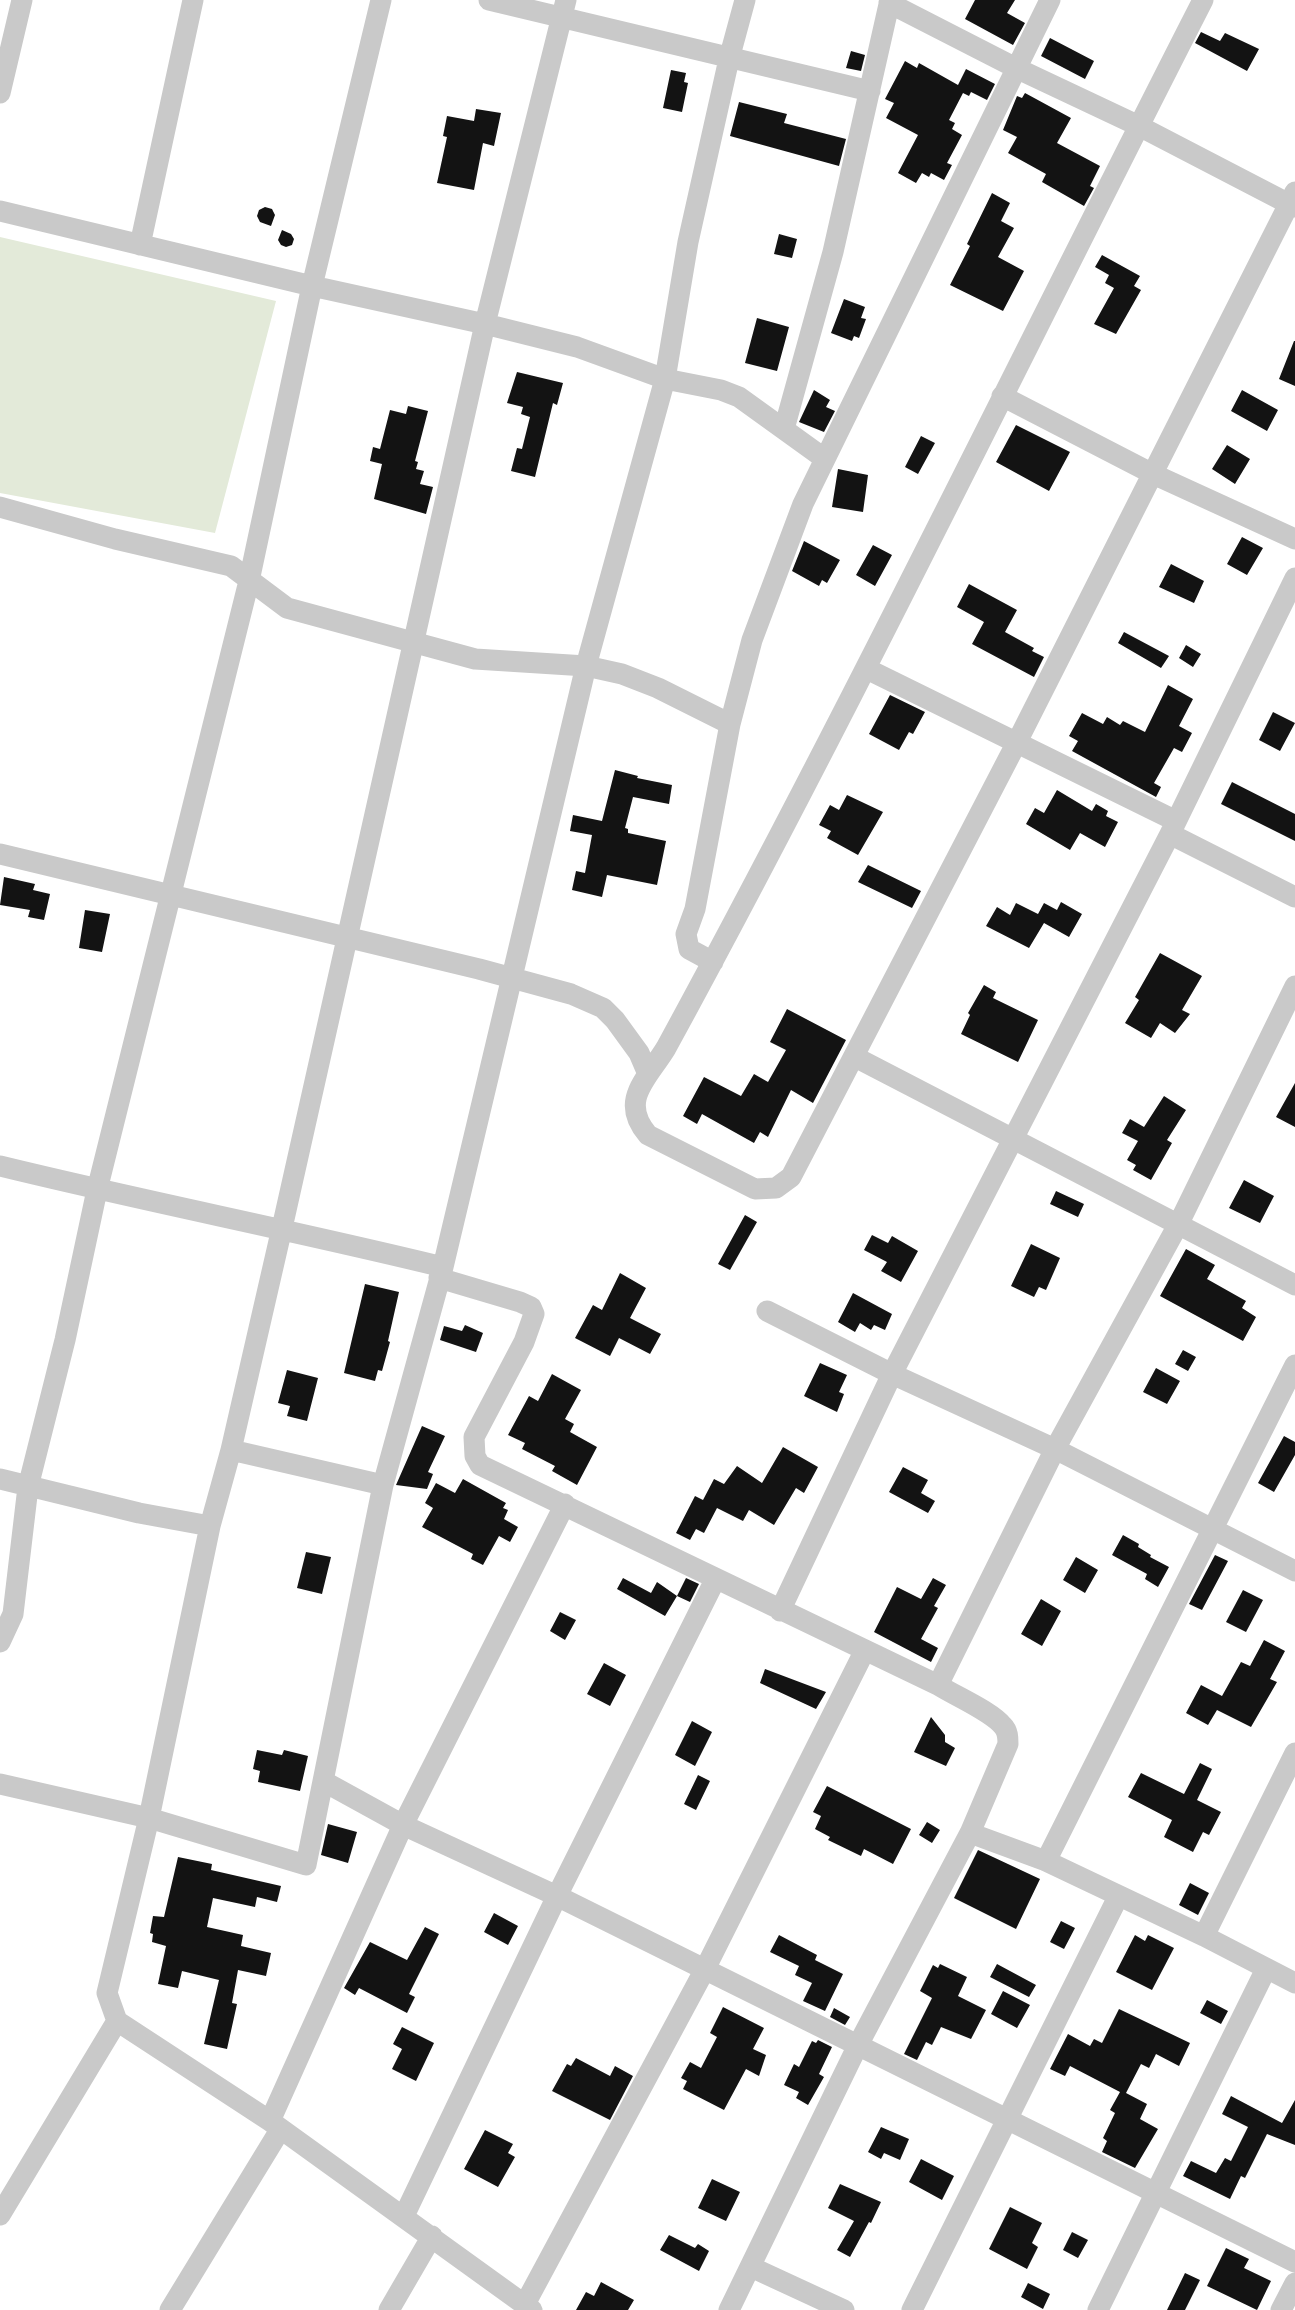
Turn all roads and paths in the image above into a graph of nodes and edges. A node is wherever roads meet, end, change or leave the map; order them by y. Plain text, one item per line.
1 (21, 0) edge
2 (193, 0) edge
3 (381, 0) edge
4 (489, 0) edge
5 (745, 0) edge
6 (1050, 0) edge
7 (1203, 0) edge
8 (889, 1) edge
9 (564, 9) edge
10 (729, 59) junction
11 (1016, 68) junction
12 (870, 92) junction
13 (0, 93) edge
14 (1138, 126) junction
15 (1293, 201) edge
16 (0, 211) edge
17 (140, 245) junction
18 (312, 286) junction
19 (485, 324) junction
20 (664, 379) junction
21 (1002, 396) junction
22 (784, 429) junction
23 (825, 459) junction
24 (1153, 474) junction
25 (0, 507) edge
26 (1295, 539) edge
27 (1295, 578) edge
28 (249, 581) junction
29 (415, 642) junction
30 (586, 666) junction
31 (867, 669) junction
32 (730, 724) junction
33 (1017, 742) junction
34 (1173, 827) junction
35 (0, 854) edge
36 (169, 896) junction
37 (1295, 897) edge
38 (345, 937) junction
39 (713, 962) junction
40 (511, 978) junction
41 (1295, 986) edge
42 (855, 1056) junction
43 (648, 1074) junction
44 (1011, 1138) junction
45 (0, 1166) edge
46 (97, 1190) junction
47 (1179, 1223) junction
48 (282, 1228) junction
49 (441, 1273) junction
50 (1295, 1285) edge
51 (766, 1311) dead end
52 (1295, 1365) edge
53 (892, 1374) junction
54 (1055, 1449) junction
55 (231, 1450) junction
56 (0, 1479) edge
57 (383, 1485) junction
58 (28, 1487) junction
59 (565, 1504) junction
60 (210, 1526) junction
61 (1212, 1527) junction
62 (1295, 1571) edge
63 (715, 1580) junction
64 (780, 1611) junction
65 (0, 1642) edge
66 (865, 1650) junction
67 (938, 1685) junction
68 (1295, 1753) edge
69 (323, 1781) junction
70 (0, 1784) edge
71 (149, 1818) junction
72 (403, 1825) junction
73 (970, 1833) junction
74 (1046, 1861) junction
75 (558, 1896) junction
76 (1118, 1897) junction
77 (1203, 1936) junction
78 (1266, 1969) junction
79 (704, 1971) junction
80 (1295, 1983) edge
81 (117, 2021) junction
82 (858, 2046) junction
83 (1005, 2119) junction
84 (275, 2126) junction
85 (1157, 2194) junction
86 (0, 2215) edge
87 (404, 2216) junction
88 (432, 2236) junction
89 (1295, 2262) edge
90 (751, 2267) junction
91 (1295, 2283) edge
92 (529, 2307) edge
93 (170, 2310) edge
94 (389, 2310) edge
95 (729, 2310) edge
96 (844, 2310) edge
97 (912, 2310) edge
98 (1098, 2310) edge
99 (1281, 2310) edge

1 - 13 street
2 - 17 street
3 - 18 street
4 - 9 street
5 - 10 street
6 - 11 street
7 - 14 street
8 - 11 street
8 - 12 street
9 - 10 street
9 - 19 street
10 - 12 street
10 - 20 street
11 - 14 street
11 - 23 street
12 - 22 street
14 - 15 street
14 - 21 street
15 - 24 street
16 - 17 street
17 - 18 street
18 - 19 street
18 - 28 street
19 - 20 street
19 - 29 street
20 - 22 street
20 - 30 street
21 - 24 street
21 - 31 street
22 - 23 street
23 - 32 street
24 - 26 street
24 - 33 street
25 - 28 street
27 - 34 street
28 - 29 street
28 - 36 street
29 - 30 street
29 - 38 street
30 - 32 street
30 - 40 street
31 - 33 street
31 - 39 street
32 - 39 street
33 - 34 street
33 - 42 street
34 - 37 street
34 - 44 street
35 - 36 street
36 - 38 street
36 - 46 street
38 - 40 street
38 - 48 street
39 - 43 street
40 - 43 street
40 - 49 street
41 - 47 street
42 - 43 street
42 - 44 street
44 - 47 street
44 - 53 street
45 - 46 street
46 - 48 street
46 - 58 street
47 - 50 street
47 - 54 street
48 - 49 street
48 - 55 street
49 - 57 street
49 - 59 street
51 - 53 street
52 - 61 street
53 - 54 street
53 - 64 street
54 - 61 street
54 - 67 street
55 - 57 street
55 - 60 street
56 - 58 street
57 - 69 street
58 - 60 street
58 - 65 street
59 - 63 street
59 - 72 street
60 - 71 street
61 - 62 street
61 - 74 street
63 - 64 street
63 - 75 street
64 - 66 street
66 - 67 street
66 - 79 street
67 - 73 street
68 - 77 street
69 - 71 street
69 - 72 street
70 - 71 street
71 - 81 street
72 - 75 street
72 - 84 street
73 - 74 street
73 - 82 street
74 - 76 street
75 - 79 street
75 - 87 street
76 - 77 street
76 - 83 street
77 - 78 street
78 - 80 street
78 - 85 street
79 - 82 street
79 - 92 street
81 - 84 street
81 - 86 street
82 - 83 street
82 - 90 street
83 - 85 street
83 - 97 street
84 - 87 street
84 - 93 street
85 - 89 street
85 - 98 street
87 - 88 street
88 - 92 street
88 - 94 street
90 - 95 street
90 - 96 street
91 - 99 street

